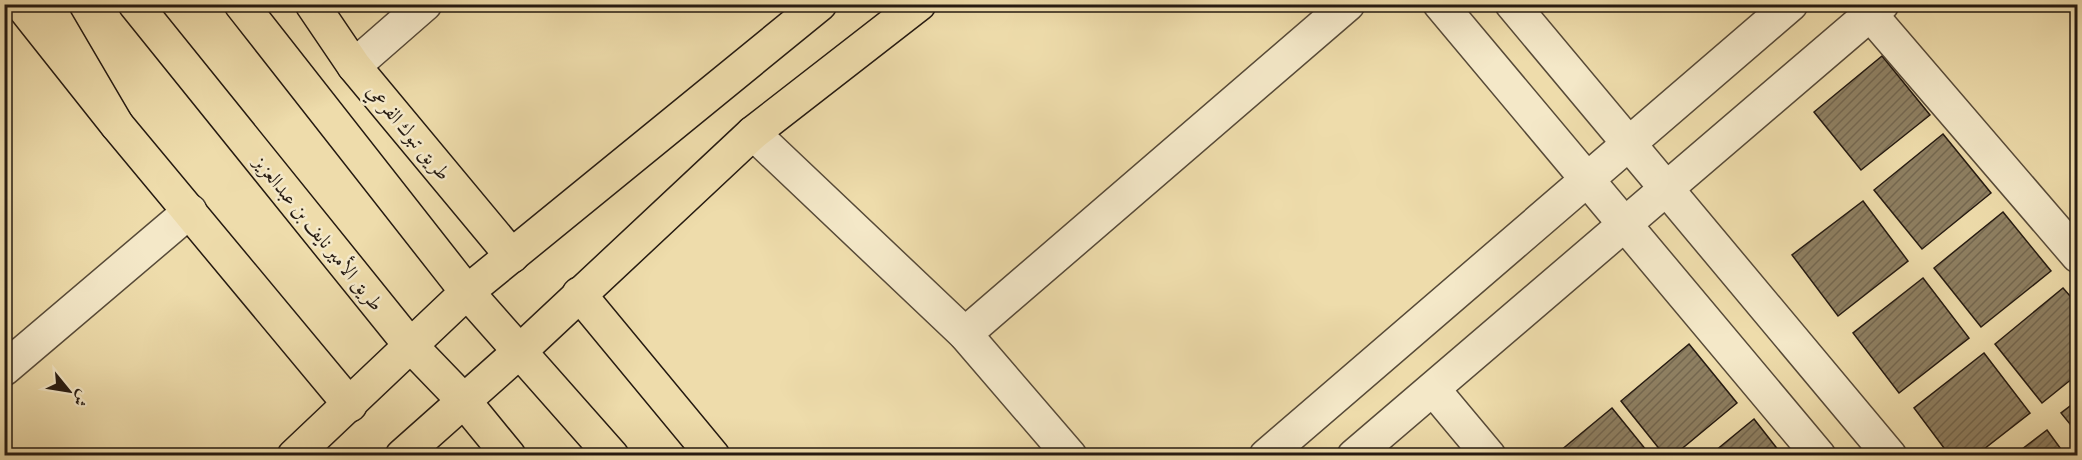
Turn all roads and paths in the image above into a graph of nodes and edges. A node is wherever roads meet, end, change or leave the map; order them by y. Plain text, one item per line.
1 (21, 4) edge
2 (46, 4) edge
3 (135, 4) edge
4 (241, 4) edge
5 (312, 4) edge
6 (425, 4) edge
7 (820, 4) edge
8 (918, 4) edge
9 (1348, 4) edge
10 (1440, 4) edge
11 (1512, 4) edge
12 (1791, 4) edge
13 (1876, 9) edge
14 (354, 66) junction
15 (117, 126) junction
16 (753, 133) junction
17 (1629, 144) junction
18 (1587, 180) junction
19 (1667, 188) junction
20 (190, 211) junction
21 (1624, 225) junction
22 (512, 256) junction
23 (2078, 256) edge
24 (467, 292) junction
25 (579, 294) junction
26 (965, 334) junction
27 (410, 345) junction
28 (520, 351) junction
29 (4, 369) edge
30 (1432, 389) junction
31 (464, 401) junction
32 (350, 405) junction
33 (294, 456) edge
34 (402, 456) edge
35 (509, 456) edge
36 (612, 456) edge
37 (713, 456) edge
38 (1070, 456) edge
39 (1266, 456) edge
40 (1354, 456) edge
41 (1489, 456) edge
42 (1819, 456) edge
43 (1890, 456) edge

1 - 15 main road
2 - 15 main road
3 - 27 main road, طريق الأمير نايف بن عبدالعزيز
4 - 24 main road
5 - 14 main road, طريق تبوك الفرعي
6 - 14 street
7 - 22 main road
8 - 16 main road
9 - 26 street
10 - 18 street
11 - 17 street
12 - 17 street
13 - 19 street
13 - 23 street
14 - 22 main road, طريق تبوك الفرعي
15 - 20 main road
16 - 25 main road
16 - 26 street
17 - 18 street
17 - 19 street
18 - 21 street
18 - 39 street
19 - 21 street
19 - 43 street
20 - 29 street
20 - 32 main road
21 - 30 street
21 - 42 street
22 - 24 main road
24 - 27 main road
24 - 28 main road
25 - 28 main road
25 - 37 main road
26 - 38 street
27 - 31 main road, طريق الأمير نايف بن عبدالعزيز
27 - 32 main road
28 - 31 main road
28 - 36 main road
30 - 40 street
30 - 41 street
31 - 34 main road
31 - 35 main road, طريق الأمير نايف بن عبدالعزيز
32 - 33 main road

